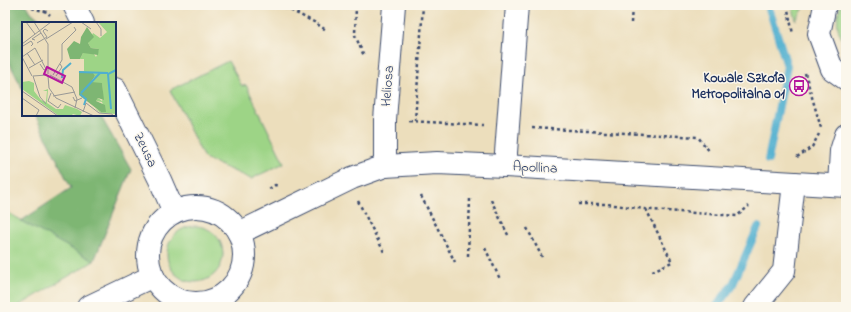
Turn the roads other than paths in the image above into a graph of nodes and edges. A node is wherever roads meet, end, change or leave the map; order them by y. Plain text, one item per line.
1 (74, 5) edge
2 (394, 5) edge
3 (517, 5) edge
4 (825, 5) edge
5 (82, 22) edge
6 (846, 79) edge
7 (116, 91) edge
8 (846, 135) edge
9 (385, 166) junction
10 (505, 166) junction
11 (794, 183) junction
12 (843, 185) edge
13 (174, 212) junction
14 (239, 233) junction
15 (153, 276) junction
16 (219, 303) edge
17 (88, 307) edge
18 (754, 307) edge

1 - 5 street
2 - 9 street, Heliosa
3 - 10 street
4 - 6 street
7 - 13 street, Zeusa
8 - 12 street
9 - 10 street, Apollina
9 - 14 street, Apollina
10 - 11 street, Apollina
11 - 12 street, Apollina
11 - 18 street
13 - 14 street
13 - 15 street
14 - 16 street
15 - 16 street
15 - 17 street

